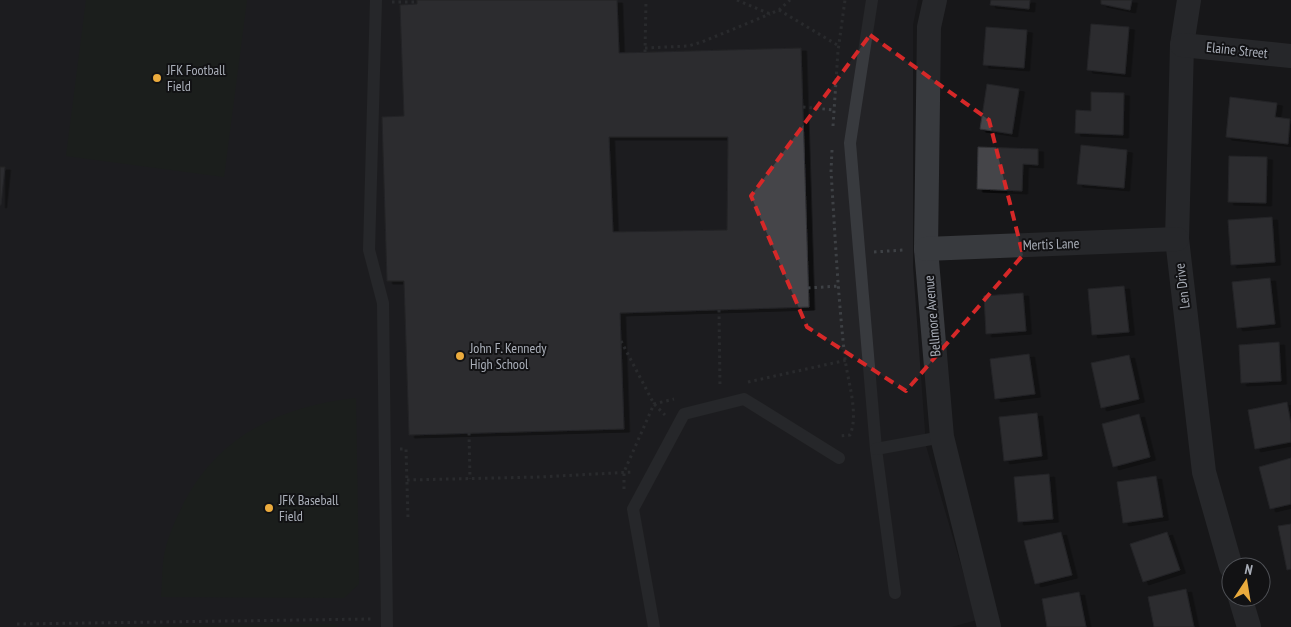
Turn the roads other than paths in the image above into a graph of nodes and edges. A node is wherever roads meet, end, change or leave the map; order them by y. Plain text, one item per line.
1 (872, 0) edge
2 (935, 0) edge
3 (1190, 0) edge
4 (376, 1) edge
5 (1182, 45) junction
6 (1291, 56) edge
7 (1177, 239) junction
8 (916, 249) junction
9 (942, 437) junction
10 (876, 449) junction
11 (839, 458) dead end
12 (1228, 557) edge
13 (894, 593) dead end
14 (1243, 607) edge
15 (387, 623) edge
16 (654, 627) edge
17 (988, 627) edge
18 (1249, 627) edge

1 - 10 lane
2 - 8 street, Bellmore Avenue
3 - 5 street, Len Drive
4 - 15 lane
5 - 6 street, Elaine Street
5 - 7 street, Len Drive
7 - 8 street, Mertis Lane
7 - 12 street, Len Drive
8 - 9 street, Bellmore Avenue
9 - 10 lane
9 - 17 street, Bellmore Avenue
10 - 13 lane
11 - 16 lane
14 - 18 street

